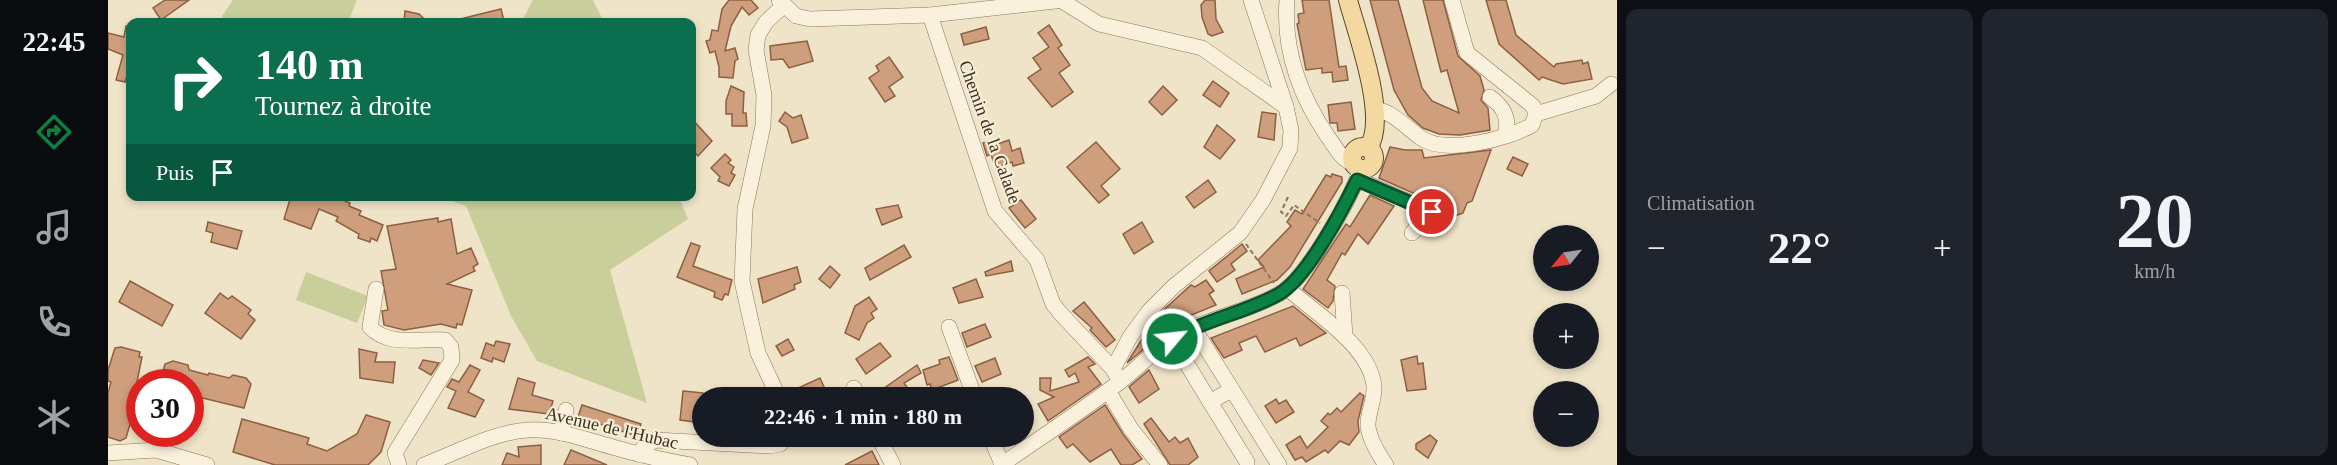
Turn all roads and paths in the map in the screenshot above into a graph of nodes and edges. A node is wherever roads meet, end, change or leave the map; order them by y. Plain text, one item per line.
1 (1251, 0) edge
2 (1287, 0) edge
3 (1348, 0) edge
4 (1452, 0) edge
5 (1063, 1) edge
6 (781, 3) edge
7 (930, 15) junction
8 (1611, 84) dead end
9 (1490, 97) dead end
10 (1286, 107) junction
11 (1374, 109) junction
12 (1536, 114) junction
13 (1502, 136) junction
14 (1359, 162) junction
15 (1288, 197) dead end
16 (1329, 229) junction
17 (1412, 232) dead end
18 (1240, 233) junction
19 (1280, 286) junction
20 (376, 289) dead end
21 (1342, 293) dead end
22 (949, 327) dead end
23 (1193, 327) junction
24 (1345, 336) junction
25 (1181, 354) dead end
26 (1114, 381) junction
27 (774, 387) edge
28 (971, 387) edge
29 (1231, 390) junction
30 (1210, 402) junction
31 (566, 410) dead end
32 (561, 433) junction
33 (692, 442) edge
34 (884, 447) edge
35 (995, 447) edge
36 (108, 453) edge
37 (640, 455) junction
38 (394, 461) edge
39 (1247, 462) dead end
40 (199, 464) edge
41 (424, 465) edge
42 (690, 465) edge
43 (893, 465) edge
44 (1002, 465) edge
45 (1160, 465) edge
46 (1279, 465) edge
47 (1386, 465) edge

1 - 10 street
2 - 14 street
3 - 11 main road
4 - 12 street
5 - 7 street
5 - 10 street
6 - 7 street
6 - 27 street
7 - 26 street, Chemin de la Calade
8 - 12 street
9 - 13 street
10 - 18 street
11 - 13 street
11 - 14 main road
12 - 13 street
14 - 16 street
14 - 17 street
15 - 16 path
16 - 19 street
18 - 19 path
18 - 26 street
19 - 23 street
19 - 24 street
20 - 38 street
21 - 24 street
22 - 28 street
23 - 26 street
23 - 29 street
24 - 47 street
25 - 30 street
26 - 44 street
26 - 45 street, Chemin de la Calade
29 - 30 street
29 - 46 street
30 - 39 street
31 - 32 street
32 - 37 street, Avenue de l'Hubac
32 - 41 street, Avenue de l'Hubac
33 - 37 street
34 - 43 street
35 - 44 street
36 - 40 street
37 - 42 street, Avenue de l'Hubac

